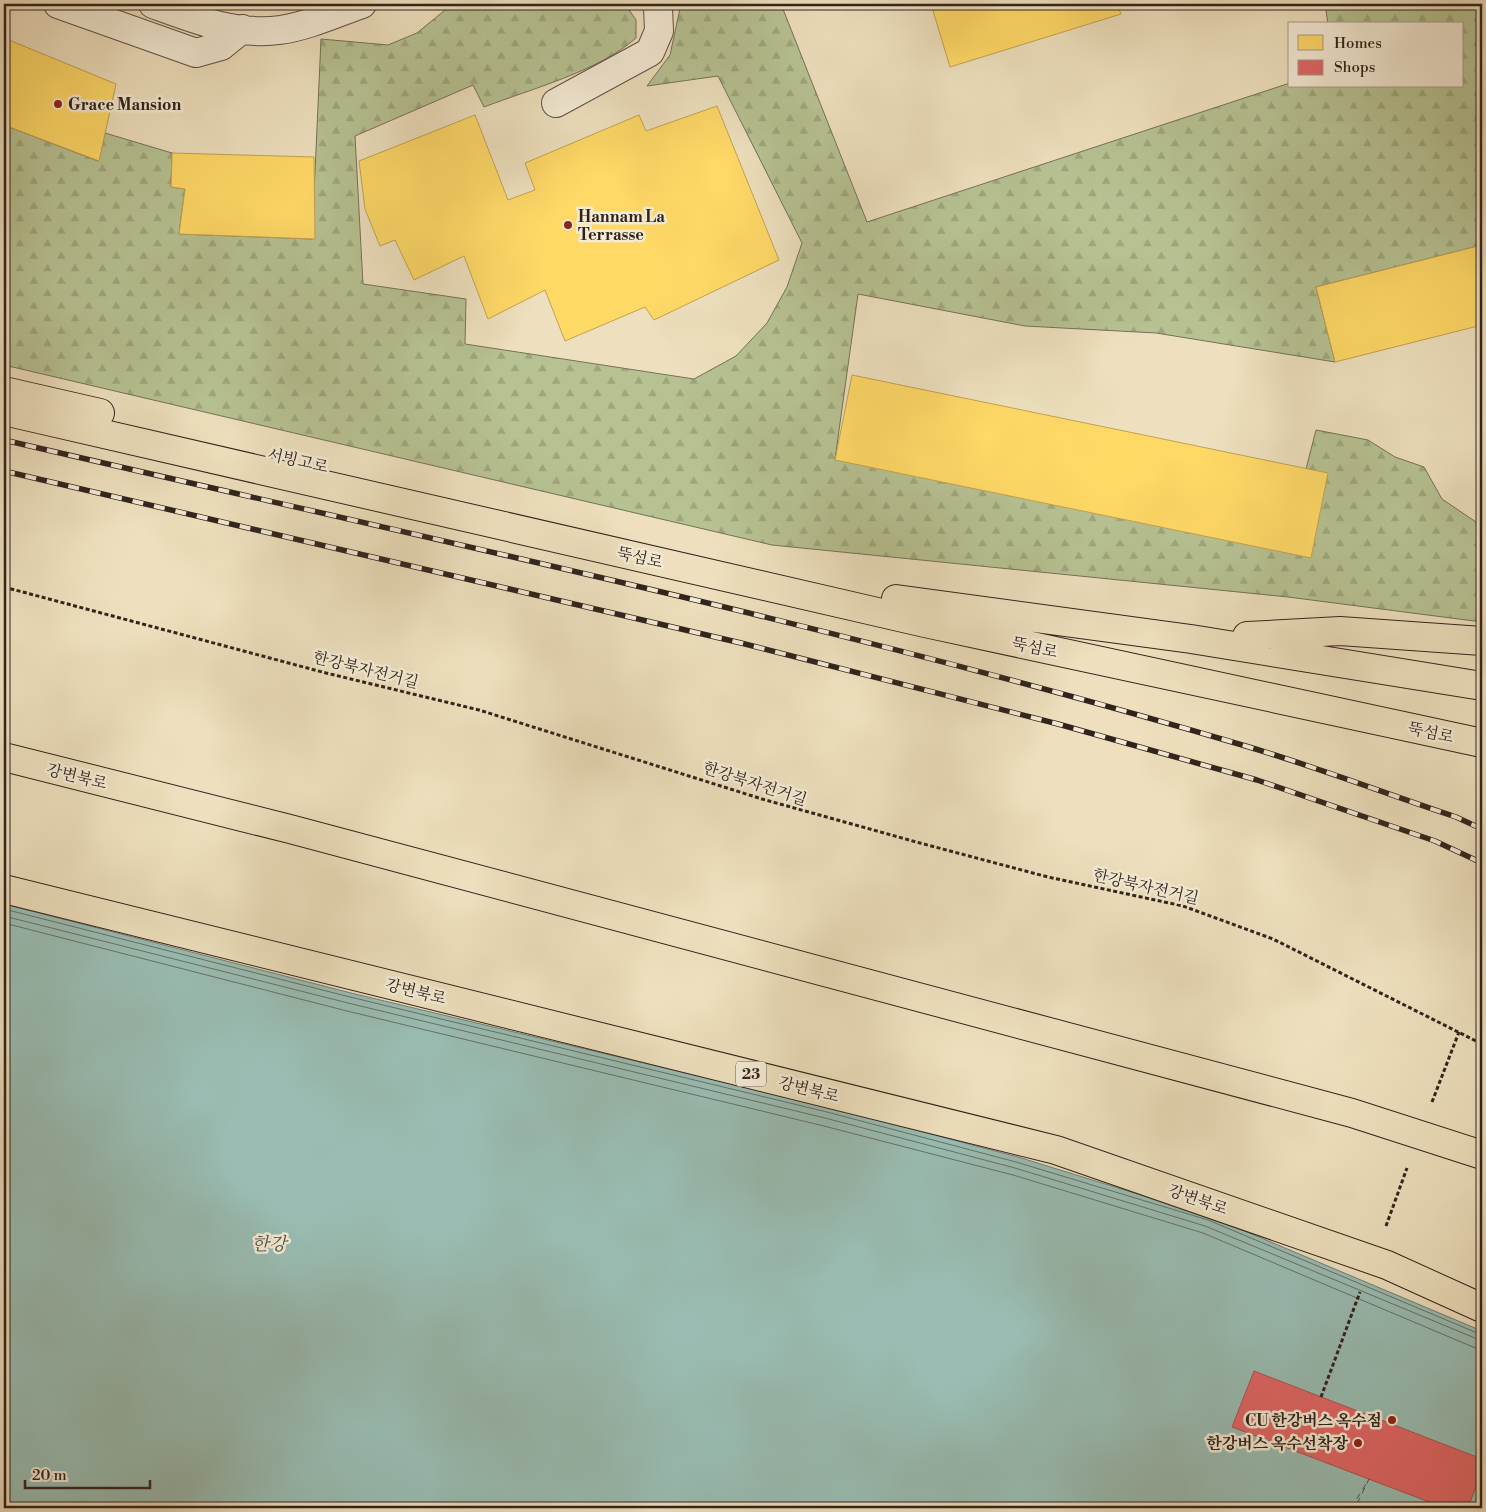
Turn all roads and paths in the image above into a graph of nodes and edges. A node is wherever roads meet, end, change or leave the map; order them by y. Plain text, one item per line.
1 (58, 4) edge
2 (153, 4) edge
3 (362, 4) edge
4 (656, 4) edge
5 (242, 29) junction
6 (556, 103) dead end
7 (4, 391) edge
8 (4, 411) edge
9 (591, 538) junction
10 (4, 587) edge
11 (1191, 639) junction
12 (1482, 641) edge
13 (1482, 686) edge
14 (1482, 743) edge
15 (4, 757) edge
16 (4, 889) edge
17 (1459, 1032) junction
18 (1482, 1044) edge
19 (1430, 1107) dead end
20 (1482, 1155) edge
21 (1409, 1163) dead end
22 (1384, 1228) dead end
23 (1363, 1285) dead end
24 (1482, 1308) edge
25 (1321, 1397) dead end

1 - 5 street
2 - 5 street
3 - 5 street
4 - 6 street
7 - 9 main road, 서빙고로
8 - 9 main road, 서빙고로
9 - 11 main road, 뚝섬로
9 - 14 main road, 뚝섬로
10 - 17 path, 한강북자전거길
11 - 12 main road
11 - 13 main road, 뚝섬로
15 - 20 main road, 강변북로
16 - 24 main road, 강변북로 / 23
17 - 18 path, 한강북자전거길
17 - 19 path
21 - 22 path
23 - 25 path

